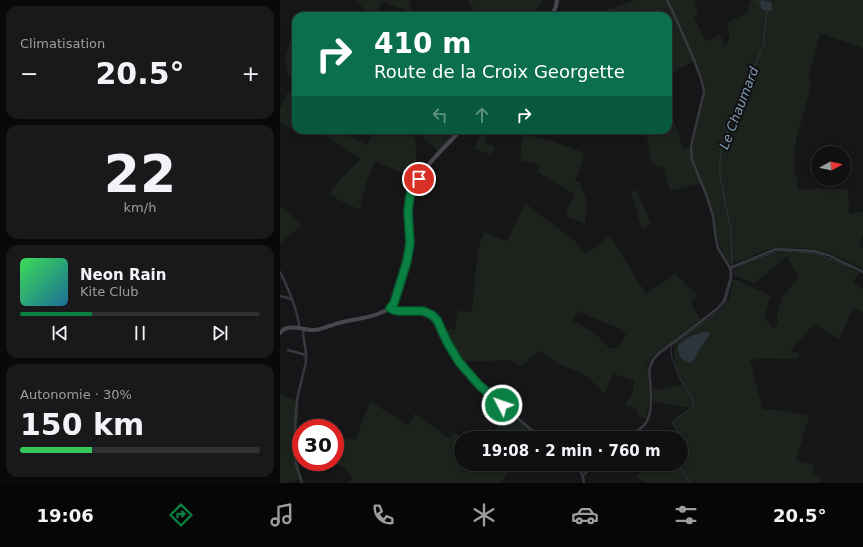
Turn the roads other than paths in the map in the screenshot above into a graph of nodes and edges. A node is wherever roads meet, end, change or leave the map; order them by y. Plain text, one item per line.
1 (557, 0) edge
2 (667, 0) edge
3 (554, 12) edge
4 (457, 134) edge
5 (730, 268) junction
6 (280, 272) edge
7 (863, 272) edge
8 (280, 296) edge
9 (292, 299) junction
10 (390, 308) junction
11 (301, 329) junction
12 (280, 333) edge
13 (288, 350) dead end
14 (306, 355) junction
15 (533, 431) edge
16 (637, 431) edge
17 (580, 471) edge
18 (588, 471) edge
19 (583, 476) junction
20 (302, 483) edge
21 (584, 483) edge

1 - 3 street
2 - 5 street
4 - 10 street
5 - 7 street
5 - 16 street
6 - 9 street
8 - 9 street
9 - 11 street
10 - 11 street
10 - 15 street
11 - 12 street
11 - 14 street
13 - 14 street
14 - 20 street
17 - 19 street
18 - 19 street
19 - 21 street

